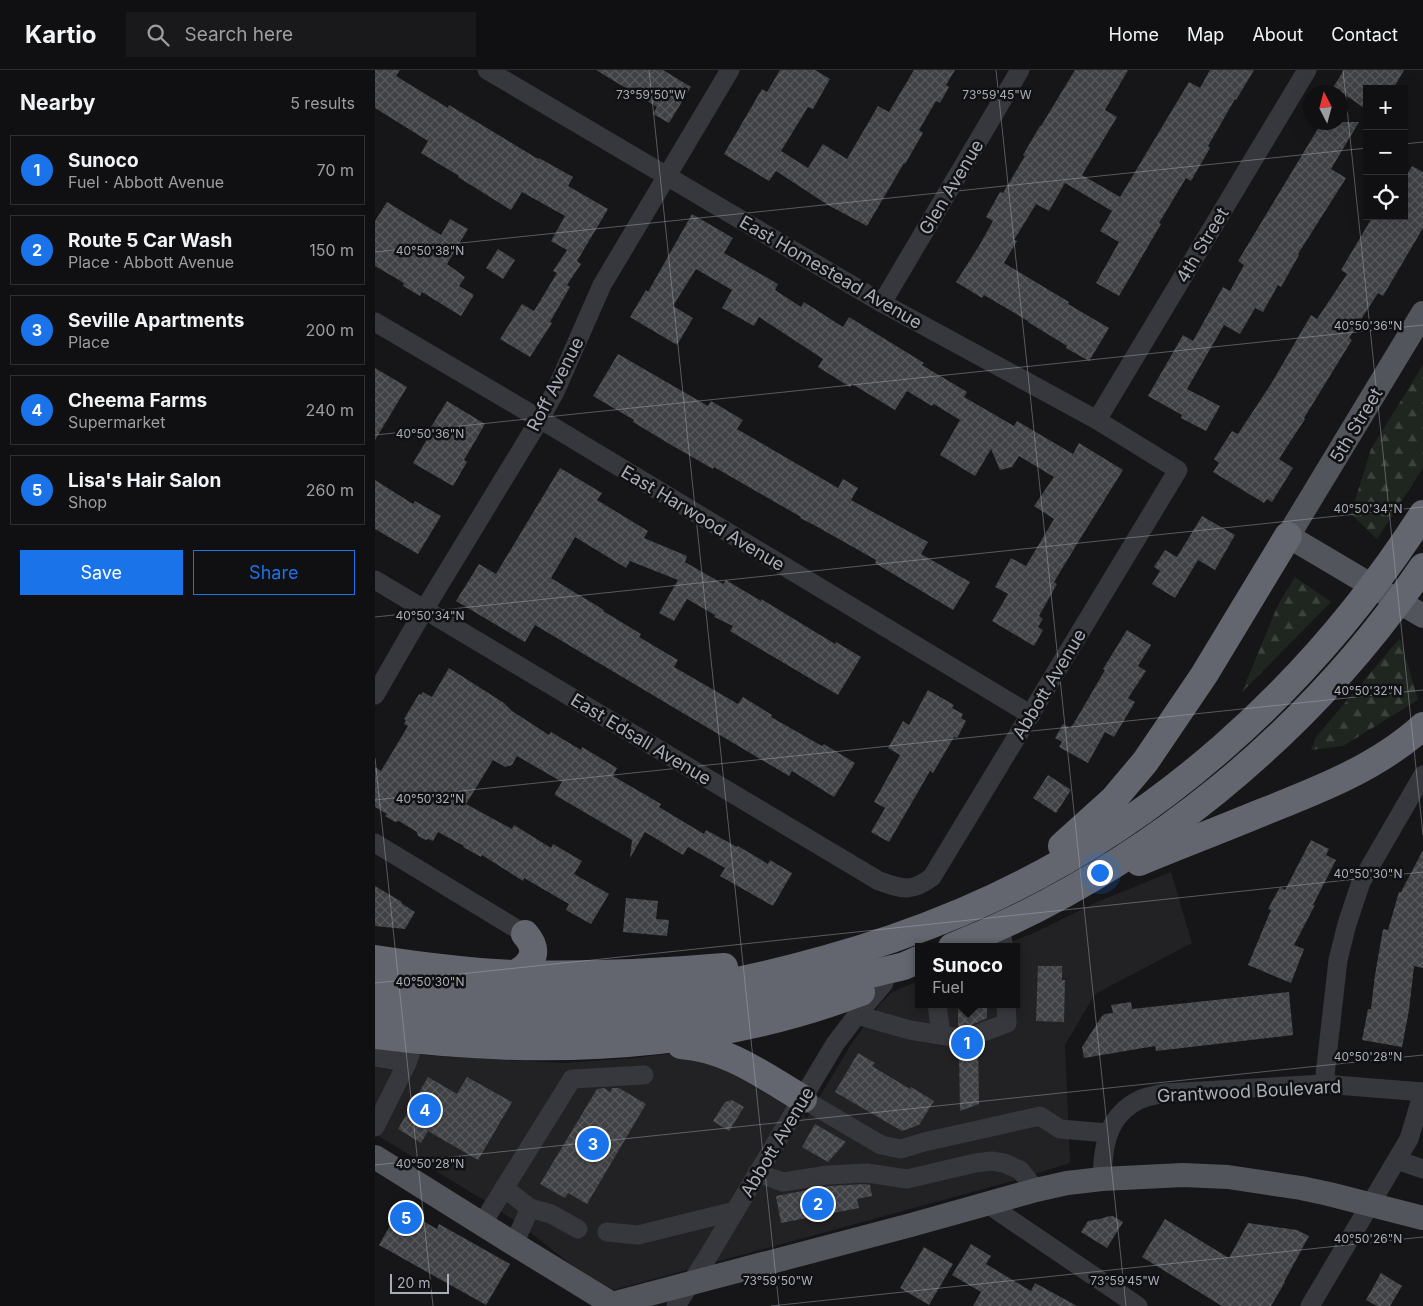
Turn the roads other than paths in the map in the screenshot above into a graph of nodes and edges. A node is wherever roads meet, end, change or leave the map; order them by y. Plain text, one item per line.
1 (487, 70) edge
2 (730, 70) edge
3 (1020, 70) edge
4 (1307, 70) edge
5 (666, 175) junction
6 (882, 303) junction
7 (1423, 313) edge
8 (375, 322) edge
9 (540, 419) junction
10 (1097, 420) junction
11 (1178, 470) joint
12 (1423, 514) edge
13 (1288, 536) junction
14 (1418, 574) edge
15 (375, 580) edge
16 (424, 610) junction
17 (1423, 616) edge
18 (375, 695) edge
19 (1031, 715) junction
20 (1423, 726) edge
21 (1423, 776) edge
22 (375, 842) edge
23 (1019, 884) junction
24 (1082, 885) junction
25 (910, 888) joint
26 (525, 934) joint
27 (1002, 937) edge
28 (972, 943) edge
29 (375, 958) edge
30 (830, 958) junction
31 (907, 969) edge
32 (515, 974) junction
33 (375, 986) edge
34 (939, 1008) edge
35 (1006, 1008) edge
36 (375, 1011) edge
37 (857, 1014) junction
38 (978, 1034) dead end
39 (375, 1035) edge
40 (637, 1042) junction
41 (411, 1052) junction
42 (375, 1057) edge
43 (644, 1075) dead end
44 (1325, 1084) junction
45 (1423, 1092) edge
46 (803, 1099) junction
47 (376, 1125) edge
48 (1107, 1133) junction
49 (375, 1157) edge
50 (1397, 1160) junction
51 (1423, 1169) edge
52 (757, 1173) junction
53 (1102, 1179) junction
54 (504, 1188) junction
55 (1036, 1190) junction
56 (986, 1203) junction
57 (531, 1208) junction
58 (735, 1211) junction
59 (1416, 1216) edge
60 (482, 1224) junction
61 (578, 1228) dead end
62 (607, 1232) dead end
63 (513, 1244) junction
64 (693, 1283) junction
65 (610, 1305) edge
66 (677, 1306) edge
67 (1139, 1306) edge
68 (1309, 1306) edge

1 - 5 street, East Homestead Avenue
2 - 5 street, Roff Avenue
3 - 6 street, Glen Avenue
4 - 10 street, 4th Street
5 - 6 street, East Homestead Avenue
5 - 9 street, Roff Avenue
6 - 10 street, East Homestead Avenue
7 - 13 main road, 5th Street
8 - 9 street, East Harwood Avenue
9 - 16 street, Roff Avenue
9 - 19 street, East Harwood Avenue
10 - 11 street, East Homestead Avenue
11 - 19 street, Abbott Avenue
12 - 23 highway
13 - 17 main road
13 - 23 highway
14 - 24 highway
15 - 16 street, East Edsall Avenue
16 - 18 street, Roff Avenue
16 - 25 street, East Edsall Avenue
19 - 25 street, Abbott Avenue
20 - 24 highway
21 - 44 street
22 - 26 street
23 - 30 highway
24 - 27 highway
26 - 32 highway
27 - 28 highway
29 - 32 highway
30 - 32 highway
30 - 33 highway
31 - 36 highway
31 - 37 street, Abbott Avenue
31 - 40 highway
34 - 37 street
35 - 38 street
37 - 46 street, Abbott Avenue
39 - 41 highway
40 - 41 highway
40 - 46 highway
41 - 42 street
41 - 47 street
43 - 54 street
44 - 45 street, Grantwood Boulevard
44 - 48 street, Grantwood Boulevard
45 - 50 street
46 - 48 street
46 - 52 street, Abbott Avenue
48 - 53 street, Grantwood Boulevard
49 - 60 main road
50 - 51 street
50 - 68 street
52 - 55 street
52 - 58 street, Abbott Avenue
53 - 55 main road
53 - 59 main road
54 - 57 street
54 - 60 street
55 - 56 main road
56 - 64 main road
56 - 67 street
57 - 61 street
57 - 63 street
58 - 62 street
58 - 64 street, Abbott Avenue
60 - 63 main road
63 - 65 main road
64 - 65 main road
64 - 66 street, Abbott Avenue

